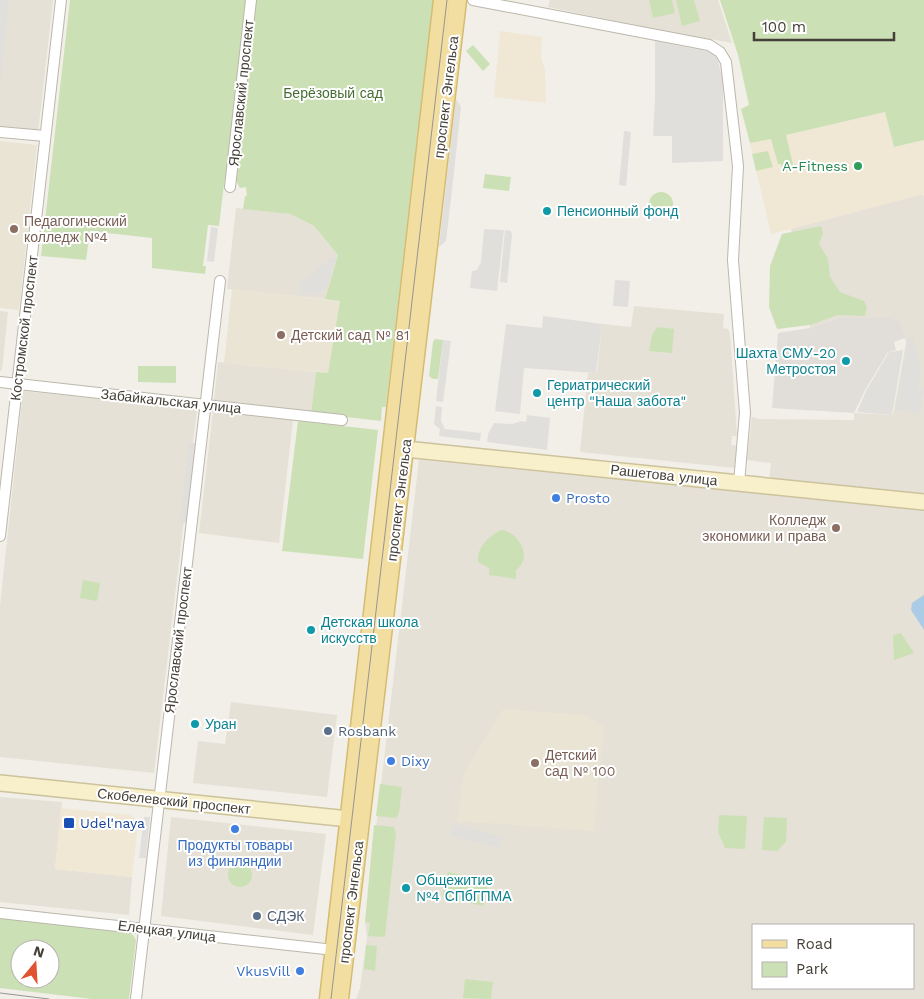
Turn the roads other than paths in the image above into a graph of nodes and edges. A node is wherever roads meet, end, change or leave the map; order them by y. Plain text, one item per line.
1 (60, 0) edge
2 (251, 0) edge
3 (442, 0) edge
4 (458, 0) edge
5 (474, 0) edge
6 (0, 132) edge
7 (45, 136) junction
8 (230, 187) dead end
9 (220, 281) dead end
10 (0, 382) edge
11 (18, 384) junction
12 (205, 405) junction
13 (342, 420) dead end
14 (398, 448) junction
15 (739, 483) junction
16 (924, 502) edge
17 (0, 536) edge
18 (0, 783) edge
19 (159, 800) junction
20 (355, 819) junction
21 (0, 913) edge
22 (144, 928) junction
23 (334, 950) junction
24 (136, 999) edge
25 (328, 999) edge
26 (340, 999) edge

1 - 7 street, Костромской проспект
2 - 8 street, Ярославский проспект
3 - 14 main road, проспект Энгельса
4 - 14 main road, проспект Энгельса
5 - 15 street
6 - 7 street
7 - 11 street, Костромской проспект
9 - 12 street, Ярославский проспект
10 - 11 street, Забайкальская улица
11 - 12 street, Забайкальская улица
11 - 17 street, Костромской проспект
12 - 13 street, Забайкальская улица
12 - 19 street, Ярославский проспект
14 - 15 street, Рашетова улица
14 - 20 main road, проспект Энгельса
15 - 16 street, Рашетова улица
18 - 19 street, Скобелевский проспект
19 - 20 street, Скобелевский проспект
19 - 22 street, Ярославский проспект
20 - 23 main road, проспект Энгельса
20 - 26 main road, проспект Энгельса
21 - 22 street, Елецкая улица
22 - 23 street, Елецкая улица
22 - 24 street, Ярославский проспект
23 - 25 main road, проспект Энгельса

